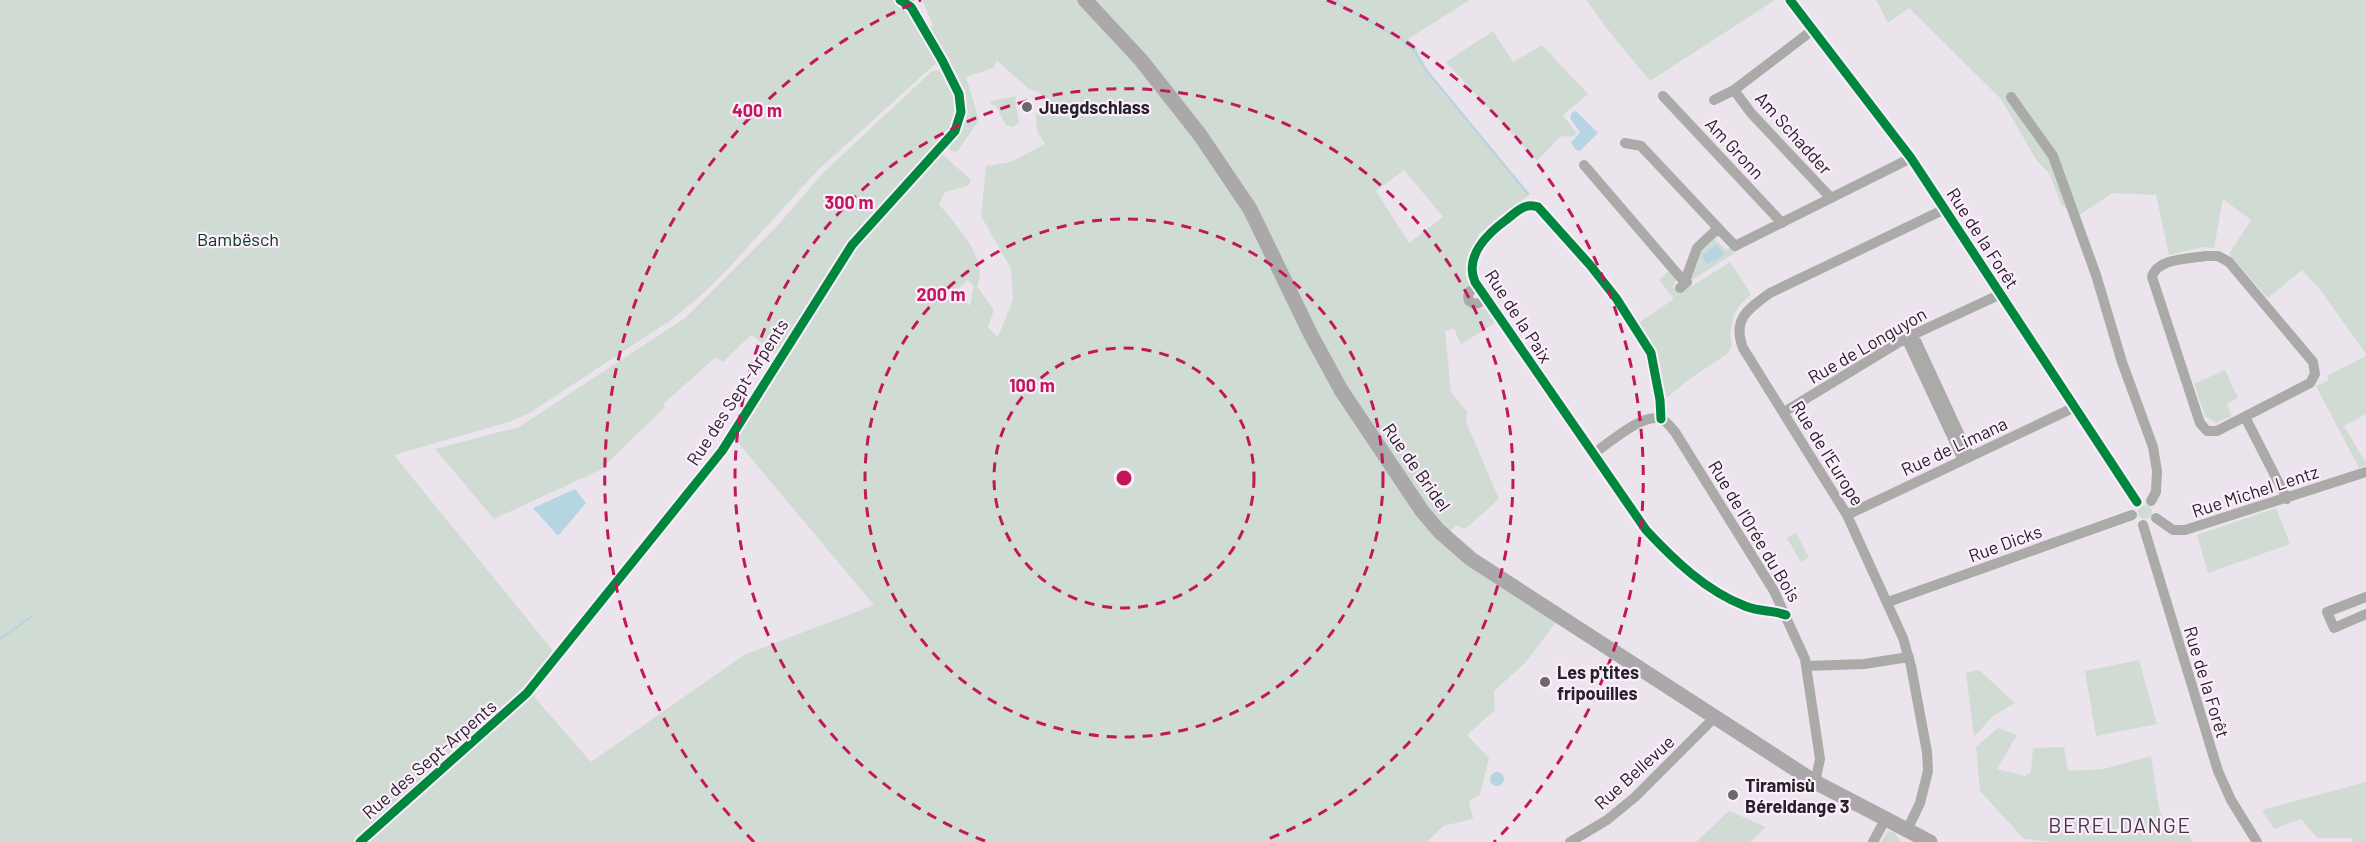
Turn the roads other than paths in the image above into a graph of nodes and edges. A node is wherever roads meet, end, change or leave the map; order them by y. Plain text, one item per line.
1 (908, 0) edge
2 (1085, 0) edge
3 (1790, 0) edge
4 (1814, 29) junction
5 (1734, 90) junction
6 (1663, 96) dead end
7 (2011, 97) dead end
8 (1714, 100) dead end
9 (1625, 143) dead end
10 (1911, 158) junction
11 (1584, 165) dead end
12 (1831, 198) junction
13 (1945, 209) junction
14 (1782, 223) junction
15 (1718, 228) junction
16 (2001, 294) junction
17 (1910, 336) junction
18 (2075, 407) junction
19 (1784, 412) junction
20 (2245, 417) junction
21 (1661, 419) junction
22 (1593, 454) junction
23 (1966, 459) junction
24 (2366, 472) edge
25 (2287, 499) junction
26 (2151, 501) junction
27 (2137, 502) junction
28 (1847, 515) junction
29 (2132, 515) junction
30 (2156, 518) junction
31 (2143, 525) junction
32 (2366, 597) edge
33 (1888, 602) junction
34 (2366, 614) edge
35 (1786, 615) junction
36 (1909, 657) junction
37 (1807, 666) junction
38 (1714, 718) junction
39 (1815, 782) junction
40 (1886, 820) junction
41 (1907, 830) junction
42 (360, 842) edge
43 (1570, 842) edge
44 (1873, 842) edge
45 (1930, 842) edge
46 (2257, 842) edge

1 - 42 street, Rue des Sept-Arpents
2 - 38 main road, Rue de Bridel
3 - 4 street, Rue de la Forêt
4 - 5 street, Am Schadder
4 - 10 street, Rue de la Forêt
5 - 8 street, Am Schadder
5 - 12 street, Am Schadder
6 - 14 street, Am Gronn
7 - 26 street
9 - 15 street
10 - 12 street
10 - 13 street, Rue de la Forêt
11 - 15 street
12 - 14 street
13 - 16 street, Rue de la Forêt
13 - 19 street, Rue de l'Europe
14 - 15 street
16 - 17 street, Rue de Longuyon
16 - 18 street, Rue de la Forêt
17 - 19 street, Rue de Longuyon
17 - 23 street
18 - 23 street, Rue de Limana
18 - 27 street, Rue de la Forêt
19 - 28 street, Rue de l'Europe
20 - 20 street
20 - 25 street
21 - 22 street
21 - 22 street, Rue de la Paix
21 - 35 street, Rue de l'Orée du Bois
22 - 35 street, Rue de la Paix
23 - 28 street, Rue de Limana
24 - 25 street, Rue Michel Lentz
25 - 30 street, Rue Michel Lentz
26 - 27 street
26 - 30 street
27 - 29 street
28 - 33 street, Rue de l'Europe
29 - 31 street
29 - 33 street, Rue Dicks
30 - 31 street
31 - 46 street, Rue de la Forêt
32 - 34 street
33 - 36 street, Rue de l'Europe
35 - 37 street, Rue de l'Orée du Bois
36 - 37 street
36 - 41 street, Rue de l'Europe
37 - 39 street, Rue de l'Orée du Bois
38 - 39 main road, Rue de Bridel
38 - 43 street, Rue Bellevue
39 - 40 main road, Rue de Bridel
40 - 41 main road, Rue de Bridel
40 - 44 street
41 - 45 main road, Rue de Bridel

